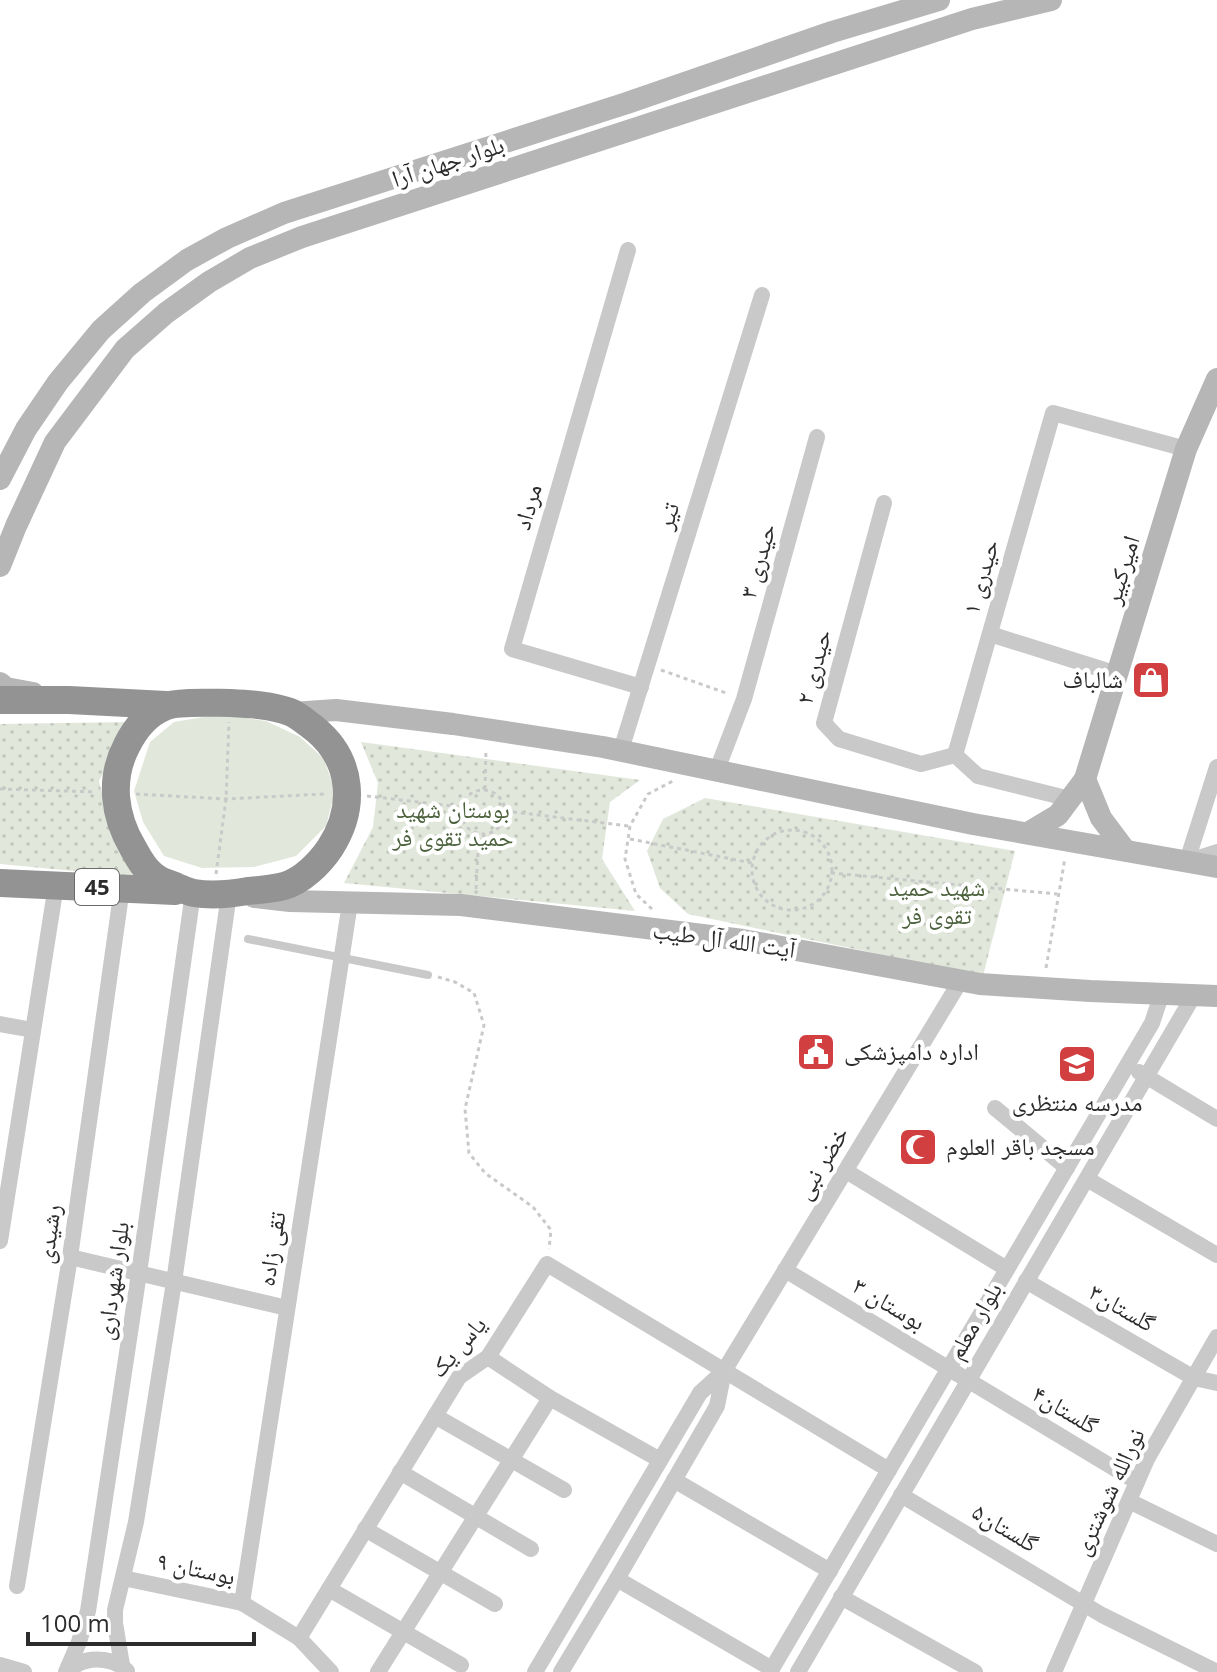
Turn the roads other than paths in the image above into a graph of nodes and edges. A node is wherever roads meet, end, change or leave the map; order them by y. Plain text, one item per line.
1 (939, 0) edge
2 (1051, 0) edge
3 (628, 250) dead end
4 (762, 295) dead end
5 (1217, 379) edge
6 (817, 437) dead end
7 (1186, 449) junction
8 (0, 479) edge
9 (884, 503) dead end
10 (0, 566) edge
11 (990, 634) junction
12 (1117, 674) junction
13 (0, 683) edge
14 (641, 687) junction
15 (0, 700) edge
16 (69, 700) junction
17 (166, 705) junction
18 (292, 713) junction
19 (621, 750) junction
20 (955, 755) junction
21 (1217, 767) edge
22 (709, 769) junction
23 (1085, 779) junction
24 (1070, 799) junction
25 (1028, 833) junction
26 (1125, 850) junction
27 (1217, 852) edge
28 (1187, 861) junction
29 (1217, 867) edge
30 (0, 883) edge
31 (56, 885) junction
32 (122, 888) junction
33 (212, 894) junction
34 (350, 903) junction
35 (248, 939) dead end
36 (341, 958) junction
37 (428, 975) road end
38 (961, 980) junction
39 (1162, 993) junction
40 (1194, 995) junction
41 (1217, 996) edge
42 (0, 1024) edge
43 (33, 1030) junction
44 (1127, 1065) junction
45 (1146, 1076) junction
46 (995, 1108) dead end
47 (1217, 1119) edge
48 (8, 1144) edge
49 (1067, 1168) junction
50 (846, 1171) junction
51 (1087, 1179) junction
52 (0, 1241) edge
53 (1217, 1255) edge
54 (70, 1257) junction
55 (1007, 1269) junction
56 (785, 1270) junction
57 (139, 1273) junction
58 (1026, 1281) junction
59 (174, 1282) junction
60 (287, 1308) junction
61 (1217, 1337) edge
62 (488, 1357) junction
63 (949, 1368) junction
64 (724, 1371) junction
65 (1194, 1378) junction
66 (969, 1380) junction
67 (1217, 1383) edge
68 (550, 1398) junction
69 (435, 1416) junction
70 (511, 1460) junction
71 (660, 1460) junction
72 (889, 1470) junction
73 (400, 1472) junction
74 (674, 1480) junction
75 (1137, 1482) junction
76 (564, 1490) dead end
77 (901, 1495) junction
78 (1129, 1501) junction
79 (476, 1517) junction
80 (365, 1529) junction
81 (1217, 1544) edge
82 (531, 1549) dead end
83 (830, 1571) junction
84 (440, 1573) junction
85 (123, 1578) junction
86 (617, 1579) junction
87 (17, 1586) dead end
88 (329, 1589) junction
89 (841, 1597) junction
90 (242, 1603) junction
91 (1084, 1603) junction
92 (495, 1604) dead end
93 (403, 1632) junction
94 (299, 1638) junction
95 (461, 1665) dead end
96 (1, 1669) edge
97 (125, 1669) edge
98 (771, 1670) edge
99 (24, 1672) edge
100 (67, 1672) edge
101 (331, 1672) edge
102 (378, 1672) edge
103 (535, 1672) edge
104 (561, 1672) edge
105 (798, 1672) edge
106 (975, 1672) edge
107 (1054, 1672) edge
108 (1217, 1672) edge

1 - 8 main road, بلوار جهان آرا
2 - 10 main road, بلوار جهان آرا
3 - 14 street, مرداد
4 - 14 street, تیر
5 - 7 main road, امیرکبیر
6 - 22 street, حیدری ۳
7 - 11 street, حیدری ۱
7 - 12 main road, امیرکبیر
9 - 20 street, حیدری ۲
11 - 12 street
11 - 20 street, حیدری ۱
12 - 23 main road, امیرکبیر
13 - 16 main road
14 - 19 street, تیر
15 - 16 highway
16 - 17 highway
17 - 18 highway
17 - 33 highway
18 - 19 main road
18 - 33 highway
19 - 22 main road
20 - 24 street
21 - 28 street
22 - 25 main road
23 - 24 main road, امیرکبیر
23 - 26 main road
24 - 25 main road, امیرکبیر
25 - 26 main road
26 - 28 main road
27 - 28 street
28 - 29 main road
30 - 31 highway, آیت الله آل طیب / 45
31 - 32 highway, آیت الله آل طیب / 45
31 - 43 street
32 - 33 highway, آیت الله آل طیب / 45
32 - 54 street, رشیدی
33 - 34 main road, آیت الله آل طیب
33 - 57 street, بلوار شهرداری
33 - 59 street
34 - 36 street, تقی زاده
34 - 38 main road, آیت الله آل طیب
35 - 36 lane
36 - 37 lane
36 - 60 street, تقی زاده
38 - 39 main road, آیت الله آل طیب
38 - 50 street, خضر نبی
39 - 40 main road, آیت الله آل طیب
39 - 44 street, بلوار معلم
40 - 41 main road, آیت الله آل طیب
40 - 45 street, بلوار معلم
42 - 43 street
43 - 48 street
44 - 45 street
44 - 49 street, بلوار معلم
45 - 47 street
45 - 51 street, بلوار معلم
46 - 49 street
48 - 52 street
49 - 55 street, بلوار معلم
50 - 55 street
50 - 56 street, خضر نبی
51 - 53 street
51 - 58 street, بلوار معلم
54 - 57 street
54 - 87 street, رشیدی
55 - 63 street, بلوار معلم
56 - 63 street, بوستان ۳
56 - 64 street, خضر نبی
57 - 59 street
57 - 100 street, بلوار شهرداری
58 - 65 street, گلستان۳
58 - 66 street, بلوار معلم
59 - 60 street
59 - 85 street
60 - 90 street, تقی زاده
61 - 65 street, نورالله شوشتری
62 - 64 street, یاس یک
62 - 68 street
62 - 69 street, یاس یک
63 - 66 street, بوستان ۳
63 - 72 street, بلوار معلم
64 - 71 street, خضر نبی
64 - 72 street
64 - 74 street, خضر نبی
65 - 67 street, گلستان۳
65 - 75 street, نورالله شوشتری
66 - 75 street, گلستان۴
66 - 77 street, بلوار معلم
68 - 70 street
68 - 71 street
69 - 70 street
69 - 73 street, یاس یک
70 - 76 street
70 - 79 street
71 - 103 street, خضر نبی
72 - 83 street, بلوار معلم
73 - 79 street
73 - 80 street, یاس یک
74 - 83 street
74 - 86 street, خضر نبی
75 - 78 street, نورالله شوشتری
77 - 89 street, بلوار معلم
77 - 91 street, گلستان۵
78 - 81 street
78 - 91 street, نورالله شوشتری
79 - 82 street
79 - 84 street
80 - 84 street
80 - 88 street, یاس یک
83 - 98 street, بلوار معلم
84 - 92 street
84 - 93 street
85 - 90 street, بوستان ۹
85 - 97 street
86 - 98 street
86 - 104 street, خضر نبی
88 - 93 street
88 - 94 street, یاس یک
89 - 105 street, بلوار معلم
89 - 106 street
90 - 94 street, بوستان ۹
91 - 107 street, نورالله شوشتری
91 - 108 street, گلستان۵
93 - 95 street
93 - 102 street
94 - 101 street, بوستان ۹
96 - 99 street
97 - 100 street

